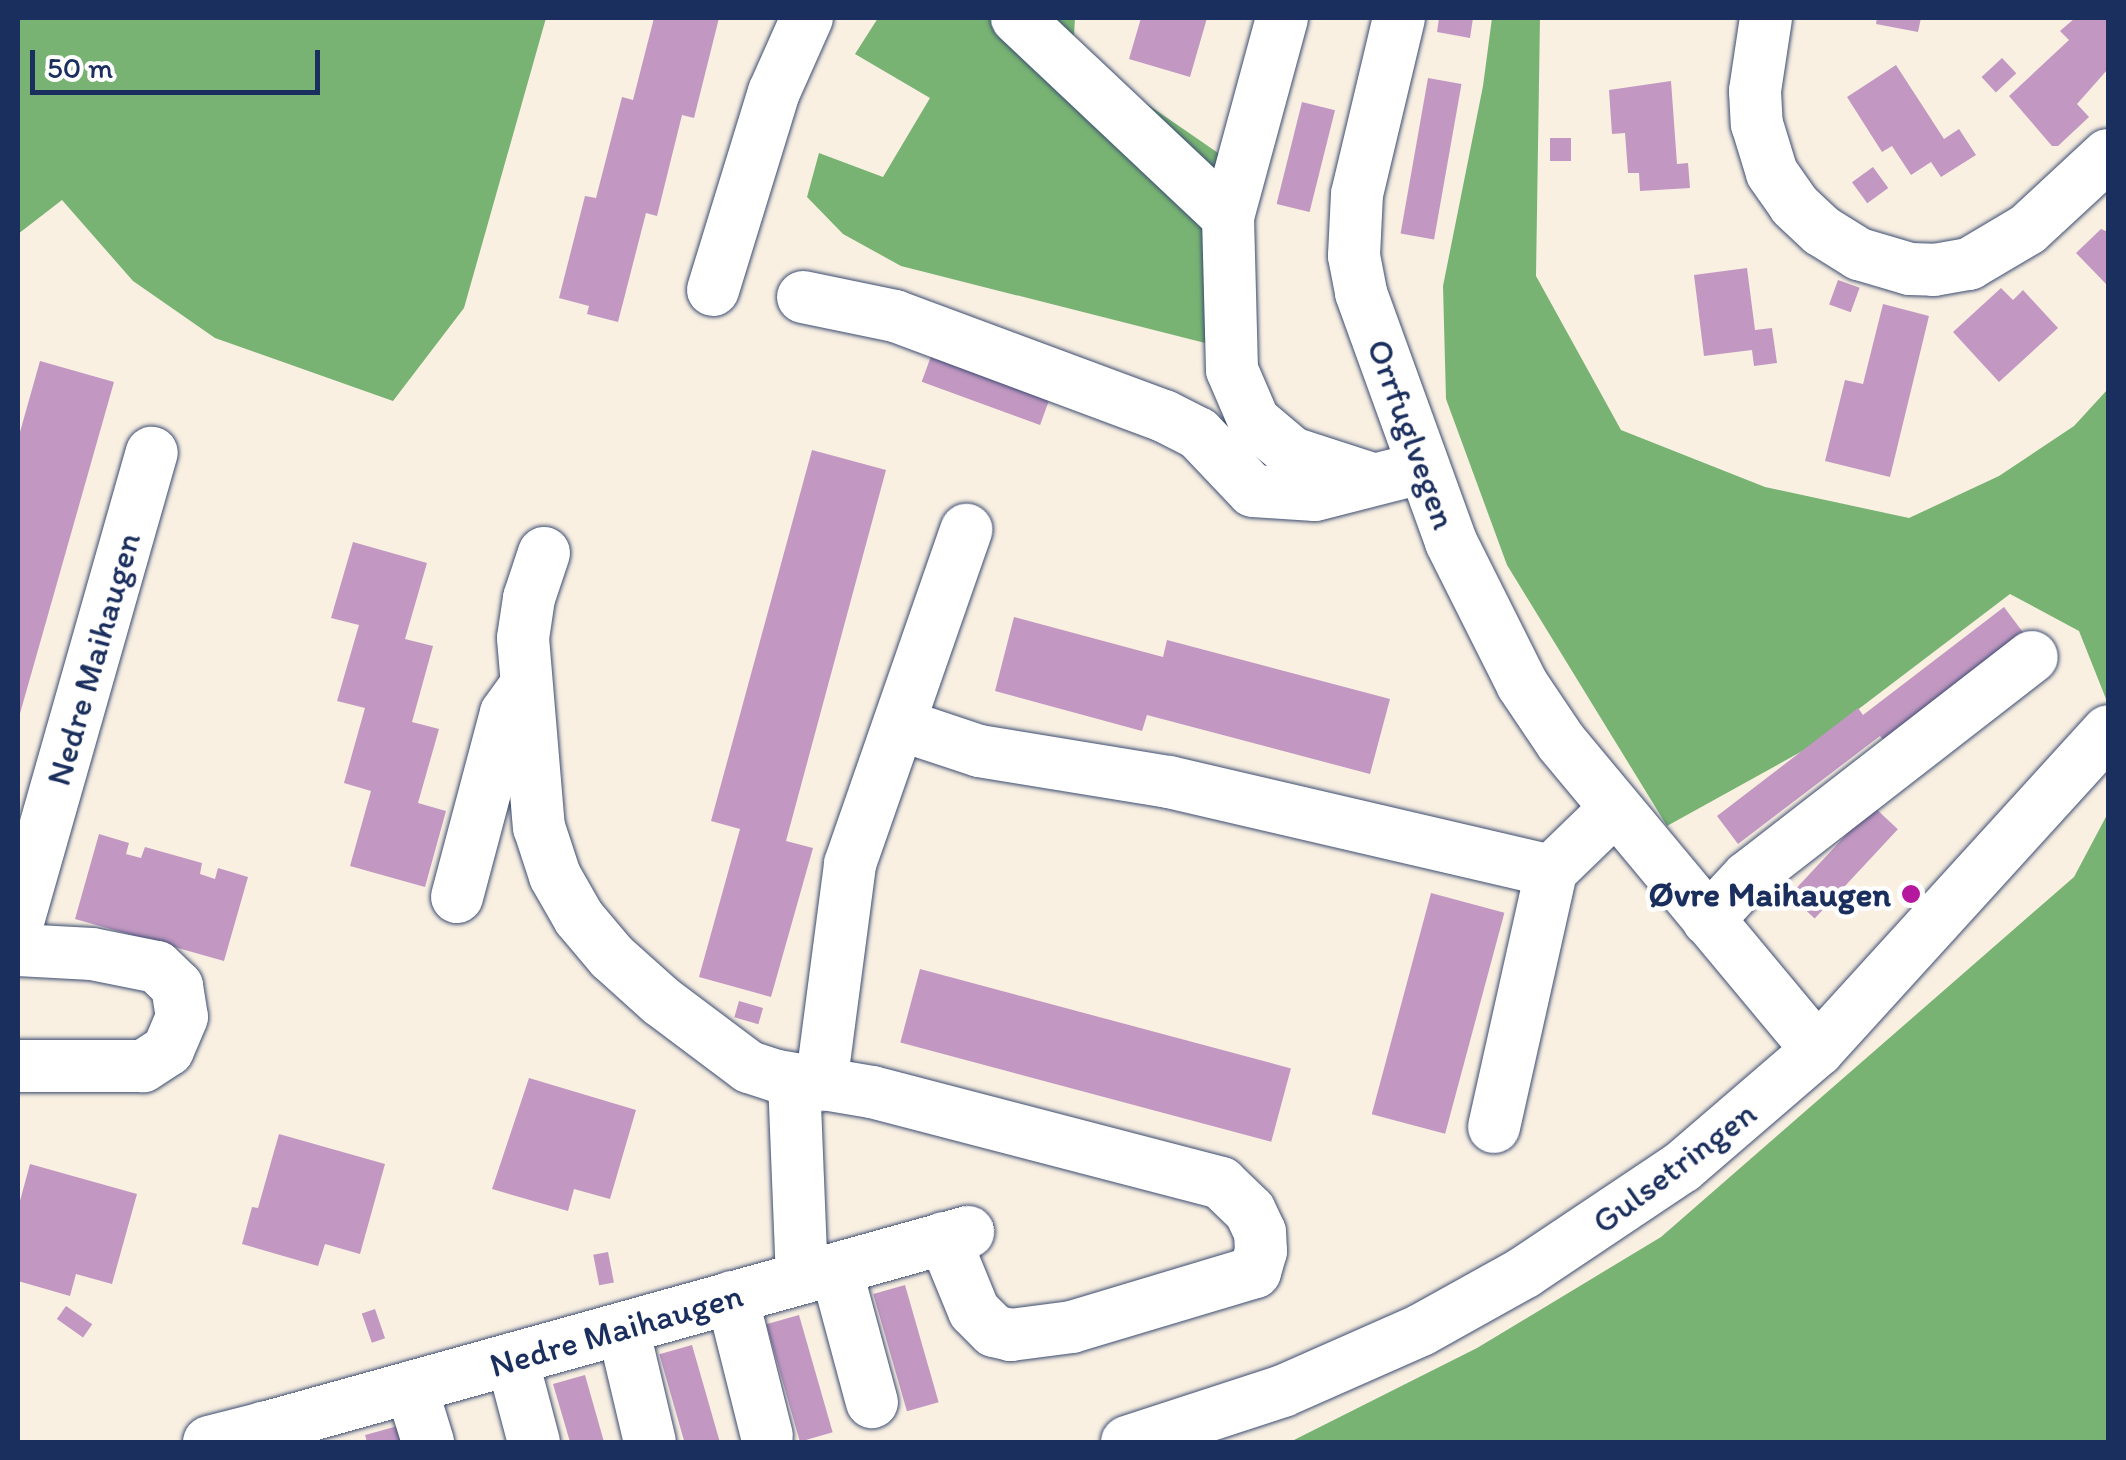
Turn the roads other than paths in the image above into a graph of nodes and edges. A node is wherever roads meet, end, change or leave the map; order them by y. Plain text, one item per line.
1 (807, 18) edge
2 (1016, 18) edge
3 (1282, 18) edge
4 (1399, 18) edge
5 (1766, 18) edge
6 (2108, 155) edge
7 (1228, 217) junction
8 (713, 290) dead end
9 (802, 297) dead end
10 (152, 453) dead end
11 (1397, 473) junction
12 (966, 530) dead end
13 (544, 552) dead end
14 (2032, 658) dead end
15 (526, 686) junction
16 (901, 725) junction
17 (2108, 731) edge
18 (1614, 810) junction
19 (1552, 871) junction
20 (457, 897) dead end
21 (1708, 920) junction
22 (18, 922) edge
23 (18, 950) edge
24 (1818, 1050) junction
25 (18, 1066) edge
26 (808, 1082) junction
27 (1494, 1126) dead end
28 (819, 1273) junction
29 (732, 1297) junction
30 (623, 1328) junction
31 (512, 1359) junction
32 (411, 1387) junction
33 (872, 1402) dead end
34 (266, 1435) edge
35 (767, 1436) dead end
36 (209, 1442) edge
37 (428, 1442) edge
38 (534, 1442) edge
39 (650, 1442) edge
40 (1127, 1442) edge

1 - 8 street
2 - 7 street
3 - 7 street
4 - 11 street, Orrfuglvegen
5 - 6 street
7 - 11 street
9 - 11 street
10 - 22 street, Nedre Maihaugen
11 - 18 street, Orrfuglvegen
12 - 16 street
13 - 15 street
14 - 21 street
15 - 20 street
15 - 26 street
16 - 19 street
16 - 26 street
17 - 24 street, Gulsetringen
18 - 19 street
18 - 21 street
19 - 27 street
21 - 24 street
23 - 25 street
24 - 40 street, Gulsetringen
26 - 28 street
26 - 28 street, Nedre Maihaugen
28 - 29 street, Nedre Maihaugen
28 - 33 street
29 - 30 street, Nedre Maihaugen
29 - 35 street
30 - 31 street, Nedre Maihaugen
30 - 39 street
31 - 32 street, Nedre Maihaugen
31 - 38 street
32 - 34 street, Nedre Maihaugen
32 - 37 street
34 - 36 street, Nedre Maihaugen

